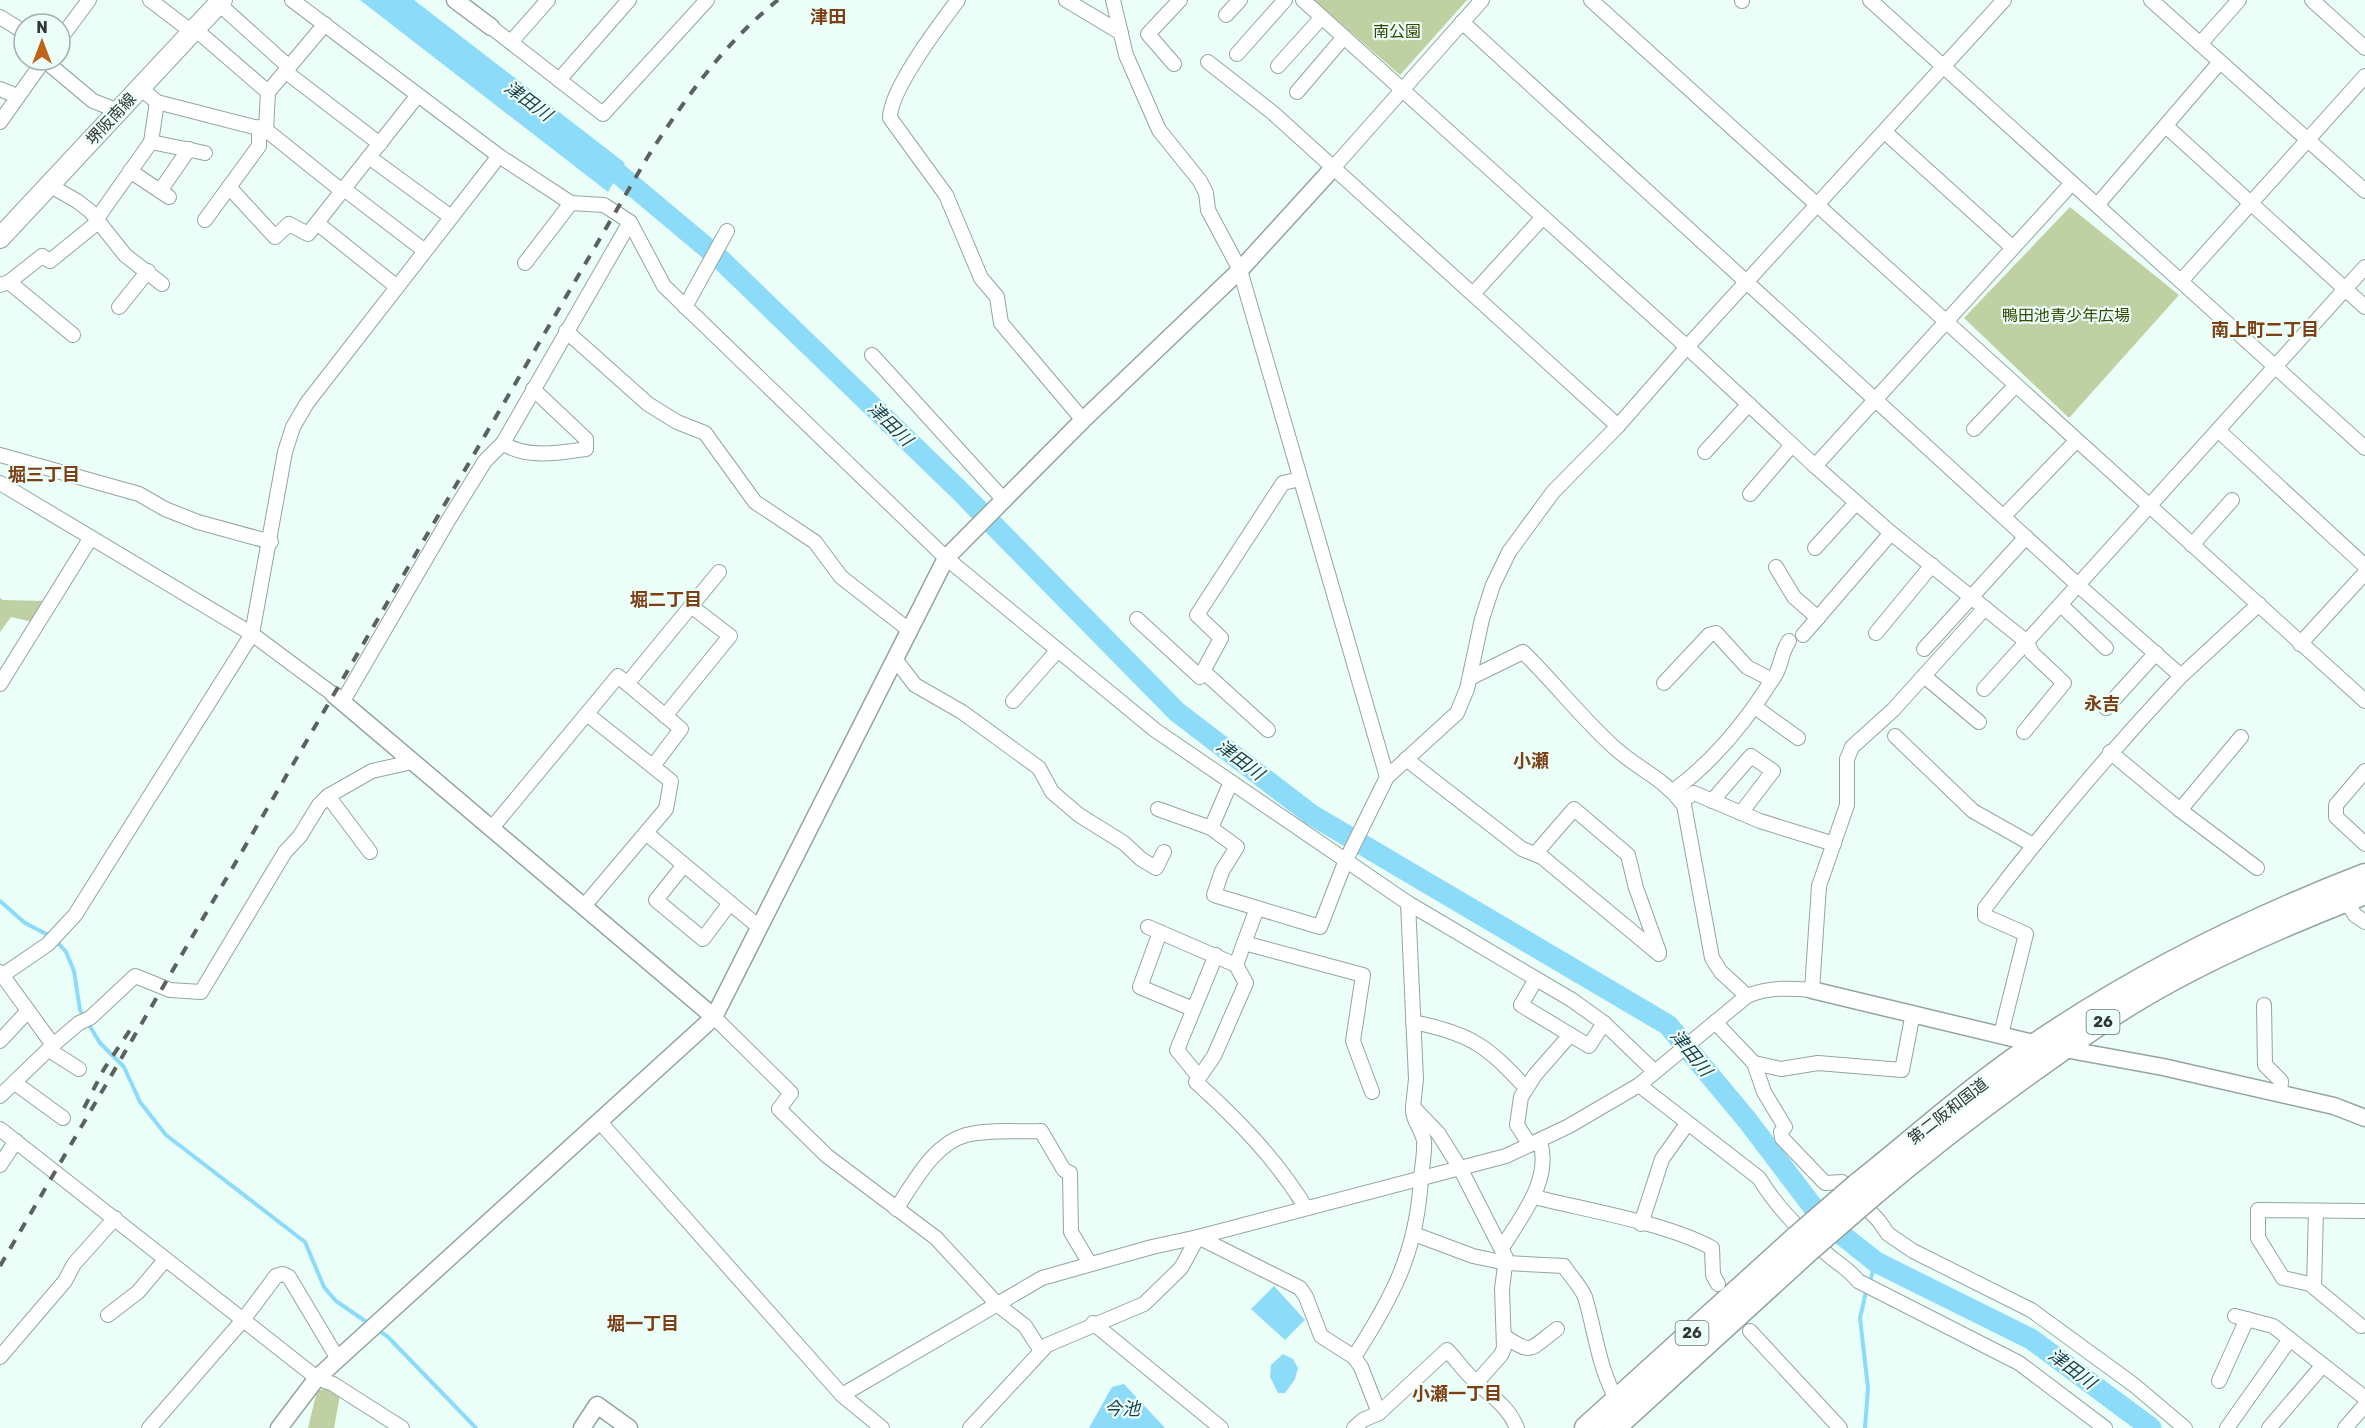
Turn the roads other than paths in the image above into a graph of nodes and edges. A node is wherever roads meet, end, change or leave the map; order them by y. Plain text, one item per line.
1 (89, 0) edge
2 (150, 0) edge
3 (292, 0) edge
4 (455, 0) edge
5 (548, 0) edge
6 (629, 0) edge
7 (707, 0) edge
8 (958, 0) edge
9 (1066, 0) edge
10 (1113, 0) edge
11 (1180, 0) edge
12 (1240, 0) edge
13 (1285, 0) edge
14 (1303, 0) edge
15 (1482, 0) edge
16 (1591, 0) edge
17 (1870, 0) edge
18 (2004, 0) edge
19 (2151, 0) edge
20 (2239, 0) edge
21 (2312, 0) edge
22 (220, 2) edge
23 (1226, 15) dead end
24 (1322, 17) junction
25 (1462, 22) junction
26 (72, 23) edge
27 (325, 24) junction
28 (491, 27) joint
29 (194, 31) junction
30 (1121, 33) junction
31 (1344, 37) junction
32 (511, 42) junction
33 (2200, 44) junction
34 (2365, 48) edge
35 (1237, 54) dead end
36 (1208, 62) dead end
37 (2220, 62) junction
38 (1174, 64) dead end
39 (1278, 66) dead end
40 (1945, 68) junction
41 (287, 69) junction
42 (35, 72) edge
43 (58, 72) edge
44 (2365, 76) edge
45 (559, 80) junction
46 (140, 88) junction
47 (0, 89) edge
48 (1402, 89) junction
49 (268, 92) junction
50 (1297, 92) dead end
51 (418, 94) junction
52 (17, 96) junction
53 (157, 102) junction
54 (119, 111) junction
55 (0, 122) edge
56 (263, 128) junction
57 (2167, 128) junction
58 (1885, 132) junction
59 (2306, 140) junction
60 (151, 142) junction
61 (380, 144) junction
62 (189, 149) junction
63 (205, 153) dead end
64 (499, 156) junction
65 (369, 157) junction
66 (1333, 168) junction
67 (130, 171) junction
68 (2072, 183) junction
69 (49, 185) junction
70 (229, 187) junction
71 (343, 190) junction
72 (2365, 191) edge
73 (571, 202) junction
74 (2250, 203) junction
75 (2098, 204) junction
76 (1816, 206) junction
77 (451, 217) junction
78 (1543, 217) junction
79 (205, 220) dead end
80 (97, 221) junction
81 (630, 222) junction
82 (317, 223) junction
83 (727, 231) dead end
84 (0, 238) edge
85 (2012, 246) junction
86 (424, 251) junction
87 (525, 263) dead end
88 (2365, 267) edge
89 (1240, 270) junction
90 (148, 271) junction
91 (2181, 281) junction
92 (1746, 282) junction
93 (5, 283) edge
94 (162, 284) dead end
95 (397, 287) junction
96 (2345, 289) junction
97 (1473, 294) junction
98 (119, 307) dead end
99 (685, 307) junction
100 (2365, 307) edge
101 (1946, 324) junction
102 (566, 331) junction
103 (73, 335) dead end
104 (1687, 346) junction
105 (872, 356) dead end
106 (2275, 366) junction
107 (2015, 386) junction
108 (533, 389) junction
109 (1876, 398) junction
110 (1749, 405) junction
111 (1083, 420) junction
112 (1618, 426) junction
113 (1974, 429) dead end
114 (2219, 431) junction
115 (2076, 441) junction
116 (503, 443) junction
117 (1792, 445) junction
118 (2365, 448) edge
119 (1705, 452) dead end
120 (0, 455) edge
121 (1815, 466) junction
122 (1300, 479) junction
123 (0, 483) edge
124 (1750, 494) dead end
125 (1004, 500) junction
126 (2232, 500) dead end
127 (1856, 502) junction
128 (2149, 506) junction
129 (2004, 516) junction
130 (1891, 533) junction
131 (2026, 537) junction
132 (90, 539) junction
133 (271, 542) junction
134 (2192, 545) junction
135 (1815, 548) dead end
136 (946, 558) junction
137 (1932, 565) junction
138 (2365, 566) edge
139 (1776, 567) dead end
140 (719, 572) dead end
141 (2365, 573) edge
142 (2078, 585) junction
143 (1970, 596) junction
144 (2259, 604) junction
145 (2061, 605) junction
146 (691, 606) junction
147 (1985, 608) junction
148 (1818, 618) junction
149 (1137, 619) dead end
150 (909, 630) junction
151 (1876, 633) dead end
152 (252, 634) junction
153 (1803, 635) dead end
154 (1789, 641) dead end
155 (2027, 642) junction
156 (2300, 644) junction
157 (2106, 648) dead end
158 (1924, 649) dead end
159 (1058, 650) junction
160 (2156, 653) junction
161 (895, 659) junction
162 (1924, 675) junction
163 (2181, 676) junction
164 (1200, 678) junction
165 (1470, 678) junction
166 (1772, 680) junction
167 (1664, 683) dead end
168 (0, 684) edge
169 (627, 684) junction
170 (1984, 688) dead end
171 (339, 698) junction
172 (1013, 701) dead end
173 (2365, 701) edge
174 (1755, 707) junction
175 (2106, 708) dead end
176 (587, 714) junction
177 (666, 716) junction
178 (1979, 722) dead end
179 (1268, 730) dead end
180 (2024, 732) dead end
181 (1895, 736) dead end
182 (2241, 737) dead end
183 (1798, 738) dead end
184 (2110, 752) junction
185 (1406, 759) junction
186 (412, 762) junction
187 (653, 766) junction
188 (2365, 771) edge
189 (1387, 777) junction
190 (1231, 782) junction
191 (328, 796) junction
192 (1677, 796) junction
193 (1712, 801) junction
194 (1158, 809) dead end
195 (2180, 810) junction
196 (1742, 813) junction
197 (1211, 828) junction
198 (491, 829) junction
199 (646, 832) junction
200 (1834, 844) junction
201 (2365, 844) edge
202 (2033, 845) junction
203 (370, 852) dead end
204 (1164, 852) dead end
205 (1535, 854) junction
206 (1346, 860) junction
207 (684, 865) junction
208 (2257, 868) dead end
209 (2365, 875) edge
210 (2355, 897) edge
211 (730, 903) junction
212 (1408, 903) junction
213 (584, 906) junction
214 (1257, 908) junction
215 (2365, 922) edge
216 (759, 927) junction
217 (1244, 943) junction
218 (1216, 955) junction
219 (1236, 965) junction
220 (1, 975) edge
221 (1536, 979) junction
222 (1812, 990) junction
223 (1748, 996) junction
224 (2264, 1005) dead end
225 (1194, 1009) junction
226 (27, 1011) junction
227 (1913, 1013) junction
228 (714, 1017) junction
229 (1413, 1022) junction
230 (1715, 1022) junction
231 (1604, 1023) junction
232 (2001, 1034) junction
233 (1570, 1035) junction
234 (0, 1041) edge
235 (2037, 1044) junction
236 (51, 1048) junction
237 (2063, 1049) junction
238 (1754, 1063) junction
239 (79, 1069) dead end
240 (1654, 1071) junction
241 (1199, 1077) junction
242 (15, 1083) junction
243 (1639, 1085) junction
244 (1526, 1088) junction
245 (1372, 1092) dead end
246 (2280, 1094) junction
247 (0, 1096) edge
248 (1413, 1107) junction
249 (63, 1118) dead end
250 (2365, 1118) edge
251 (599, 1121) junction
252 (1687, 1124) junction
253 (0, 1129) edge
254 (16, 1141) junction
255 (1535, 1143) junction
256 (0, 1165) edge
257 (1460, 1168) junction
258 (1421, 1178) junction
259 (1863, 1192) junction
260 (1534, 1197) junction
261 (1306, 1208) junction
262 (896, 1209) junction
263 (2316, 1210) junction
264 (2365, 1211) edge
265 (115, 1218) junction
266 (1641, 1224) junction
267 (1414, 1234) junction
268 (1198, 1237) junction
269 (1803, 1243) junction
270 (1502, 1248) junction
271 (165, 1260) junction
272 (1506, 1263) junction
273 (1090, 1264) junction
274 (1718, 1284) dead end
275 (2314, 1287) junction
276 (998, 1305) junction
277 (108, 1315) dead end
278 (243, 1320) junction
279 (1093, 1323) junction
280 (2361, 1326) dead end
281 (1557, 1329) dead end
282 (1750, 1331) dead end
283 (1504, 1336) junction
284 (2290, 1339) junction
285 (1041, 1351) junction
286 (0, 1357) edge
287 (1354, 1357) junction
288 (338, 1359) junction
289 (2322, 1365) junction
290 (317, 1378) junction
291 (2219, 1381) dead end
292 (1476, 1383) junction
293 (842, 1395) junction
294 (2365, 1398) edge
295 (1617, 1400) junction
296 (2365, 1405) edge
297 (1378, 1413) junction
298 (148, 1428) edge
299 (279, 1428) edge
300 (402, 1428) edge
301 (582, 1428) edge
302 (629, 1428) edge
303 (882, 1428) edge
304 (970, 1428) edge
305 (1221, 1428) edge
306 (1354, 1428) edge
307 (1517, 1428) edge
308 (1586, 1428) edge
309 (1614, 1428) edge
310 (1840, 1428) edge
311 (2106, 1428) edge
312 (2185, 1428) edge
313 (2227, 1428) edge
314 (2269, 1428) edge
315 (2345, 1428) edge

1 - 26 street
2 - 29 street
3 - 27 street
4 - 28 street
5 - 32 street
6 - 45 street
7 - 45 street
8 - 111 street
9 - 30 street
10 - 30 street
11 - 38 street
12 - 23 street
13 - 35 street
14 - 24 street
15 - 25 street
16 - 76 street
17 - 40 street
18 - 40 street
19 - 33 street
20 - 33 street
21 - 34 street
22 - 29 main road, 堺阪南線
22 - 41 street
24 - 31 street
24 - 39 street
25 - 48 street
25 - 92 street
27 - 41 street
27 - 51 street
28 - 32 street
29 - 46 main road, 堺阪南線
29 - 49 street
30 - 89 street
31 - 48 street
31 - 50 street
32 - 45 street
33 - 37 street
36 - 66 street
37 - 57 street
37 - 59 street
40 - 58 street
40 - 68 street
41 - 49 street
41 - 61 street
42 - 52 street
43 - 54 street
44 - 59 street
46 - 53 street
46 - 54 main road, 堺阪南線
47 - 52 street
48 - 66 street
48 - 78 street
49 - 56 street
51 - 61 street
51 - 64 street
52 - 55 street
53 - 56 street
53 - 60 street
54 - 69 main road, 堺阪南線
56 - 70 street
56 - 71 street
57 - 74 street
57 - 75 street
58 - 76 street
58 - 85 street
59 - 72 street
59 - 74 street
60 - 62 street
60 - 67 street
61 - 65 street
62 - 63 street
62 - 67 street
64 - 73 street
64 - 77 street
65 - 71 street
65 - 77 street
66 - 89 street
66 - 97 street
67 - 80 street
68 - 75 street
68 - 85 street
69 - 80 street
69 - 84 main road, 堺阪南線
70 - 79 street
70 - 82 street
71 - 82 street
71 - 86 street
73 - 81 street
73 - 87 street
74 - 91 street
74 - 96 street
75 - 91 street
76 - 92 street
76 - 101 street
77 - 86 street
78 - 97 street
78 - 104 street
80 - 90 street
80 - 93 street
81 - 99 street
81 - 102 street
82 - 95 street
83 - 99 street
85 - 101 street
86 - 95 street
88 - 96 street
89 - 111 street
89 - 122 street
90 - 94 street
90 - 98 street
91 - 106 street
92 - 104 street
92 - 109 street
93 - 103 street
95 - 133 street
96 - 100 street
96 - 106 street
97 - 112 street
99 - 136 street
101 - 107 street
101 - 109 street
102 - 108 street
102 - 150 street
104 - 110 street
104 - 112 street
105 - 125 street
106 - 114 street
106 - 118 street
107 - 113 street
107 - 115 street
108 - 116 street
108 - 116 street
109 - 121 street
109 - 129 street
110 - 117 street
110 - 119 street
111 - 125 street
112 - 165 street
114 - 128 street
114 - 138 street
115 - 128 street
115 - 129 street
116 - 171 street
117 - 121 street
117 - 124 street
120 - 133 street
121 - 127 street
122 - 164 street
122 - 189 street
123 - 132 street
125 - 136 street
126 - 134 street
127 - 130 street
127 - 135 street
128 - 134 street
128 - 142 street
129 - 131 street
130 - 137 street
130 - 148 street
131 - 142 street
131 - 143 street
132 - 152 street
132 - 168 street
133 - 152 street
134 - 144 street
136 - 150 street
136 - 159 street
137 - 143 street
137 - 151 street
139 - 148 street
140 - 146 street
141 - 156 street
142 - 145 street
142 - 160 street
143 - 147 street
143 - 158 street
144 - 156 street
144 - 163 street
145 - 155 street
145 - 157 street
146 - 169 street
146 - 177 street
147 - 155 street
147 - 162 street
148 - 153 street
149 - 164 street
150 - 161 street
152 - 171 street
152 - 220 street
154 - 166 street
155 - 170 street
155 - 180 street
156 - 173 street
159 - 172 street
159 - 190 street
160 - 163 street
160 - 175 street
161 - 204 street
161 - 216 street
162 - 178 street
162 - 200 street
163 - 184 street
164 - 179 street
165 - 185 street
165 - 192 street
166 - 167 street
166 - 174 street
169 - 176 street
169 - 177 street
171 - 186 street
174 - 183 street
174 - 192 street
176 - 187 street
176 - 198 street
177 - 187 street
181 - 202 street
182 - 195 street
184 - 195 street
184 - 202 street
185 - 189 street
185 - 205 street
186 - 191 street
186 - 198 street
187 - 199 street
188 - 201 street
189 - 206 street
190 - 197 street
190 - 206 street
191 - 203 street
191 - 236 street
192 - 193 street
192 - 223 street
193 - 196 street
193 - 196 street
194 - 197 street
195 - 208 street
196 - 200 street
197 - 214 street
198 - 213 street
199 - 207 street
199 - 213 street
200 - 222 street
202 - 232 street
205 - 205 street
206 - 212 street
206 - 214 street
207 - 211 street
207 - 211 street
209 - 235 highway, 第二阪和国道 / 26
210 - 215 street
210 - 237 highway, 第二阪和国道 / 26
211 - 216 street
212 - 221 street
212 - 229 street
213 - 228 street
214 - 217 street
216 - 228 street
217 - 219 street
217 - 245 street
218 - 219 street
218 - 225 street
218 - 225 street
219 - 241 street
220 - 226 street
221 - 231 street
221 - 233 street
222 - 223 street
222 - 227 street
223 - 230 street
224 - 246 street
225 - 241 street
226 - 234 street
226 - 236 street
227 - 232 street
227 - 238 street
228 - 251 street
228 - 262 street
229 - 244 street
229 - 248 street
230 - 238 street
230 - 240 street
231 - 233 street
231 - 240 street
232 - 235 street
233 - 244 street
235 - 237 street
235 - 259 highway, 第二阪和国道 / 26
236 - 239 street
236 - 242 street
237 - 246 street
237 - 259 highway, 第二阪和国道 / 26
238 - 312 street
240 - 243 street
241 - 261 street
242 - 247 street
242 - 249 street
243 - 252 street
243 - 255 street
244 - 255 street
246 - 250 street
248 - 257 street
248 - 258 street
251 - 288 street
251 - 293 street
252 - 266 street
252 - 311 street
253 - 254 street
254 - 256 street
254 - 265 street
255 - 257 street
255 - 260 street
257 - 258 street
257 - 270 street
258 - 261 street
258 - 267 street
259 - 269 highway, 第二阪和国道 / 26, bridge
260 - 266 street
260 - 270 street
261 - 268 street
262 - 273 street
262 - 276 street
263 - 264 street
263 - 275 street
263 - 275 street
265 - 271 street
265 - 286 street
266 - 274 street
267 - 272 street
267 - 287 street
268 - 273 street
268 - 279 street
268 - 287 street
269 - 295 highway, 第二阪和国道 / 26
269 - 309 highway, 第二阪和国道 / 26
270 - 272 street
271 - 277 street
271 - 278 street
272 - 283 street
272 - 295 street
273 - 276 street
275 - 280 street
276 - 285 street
276 - 293 street
278 - 288 street
278 - 290 street
278 - 298 street
279 - 285 street
279 - 305 street
281 - 283 street
282 - 310 street
283 - 292 street
284 - 289 street
284 - 291 street
284 - 313 street
285 - 304 street
287 - 297 street
288 - 290 street
289 - 294 street
289 - 314 street
290 - 299 street
290 - 300 street
292 - 297 street
292 - 307 street
293 - 303 street
295 - 308 highway, 第二阪和国道 / 26
296 - 315 street
297 - 306 street
301 - 302 street

